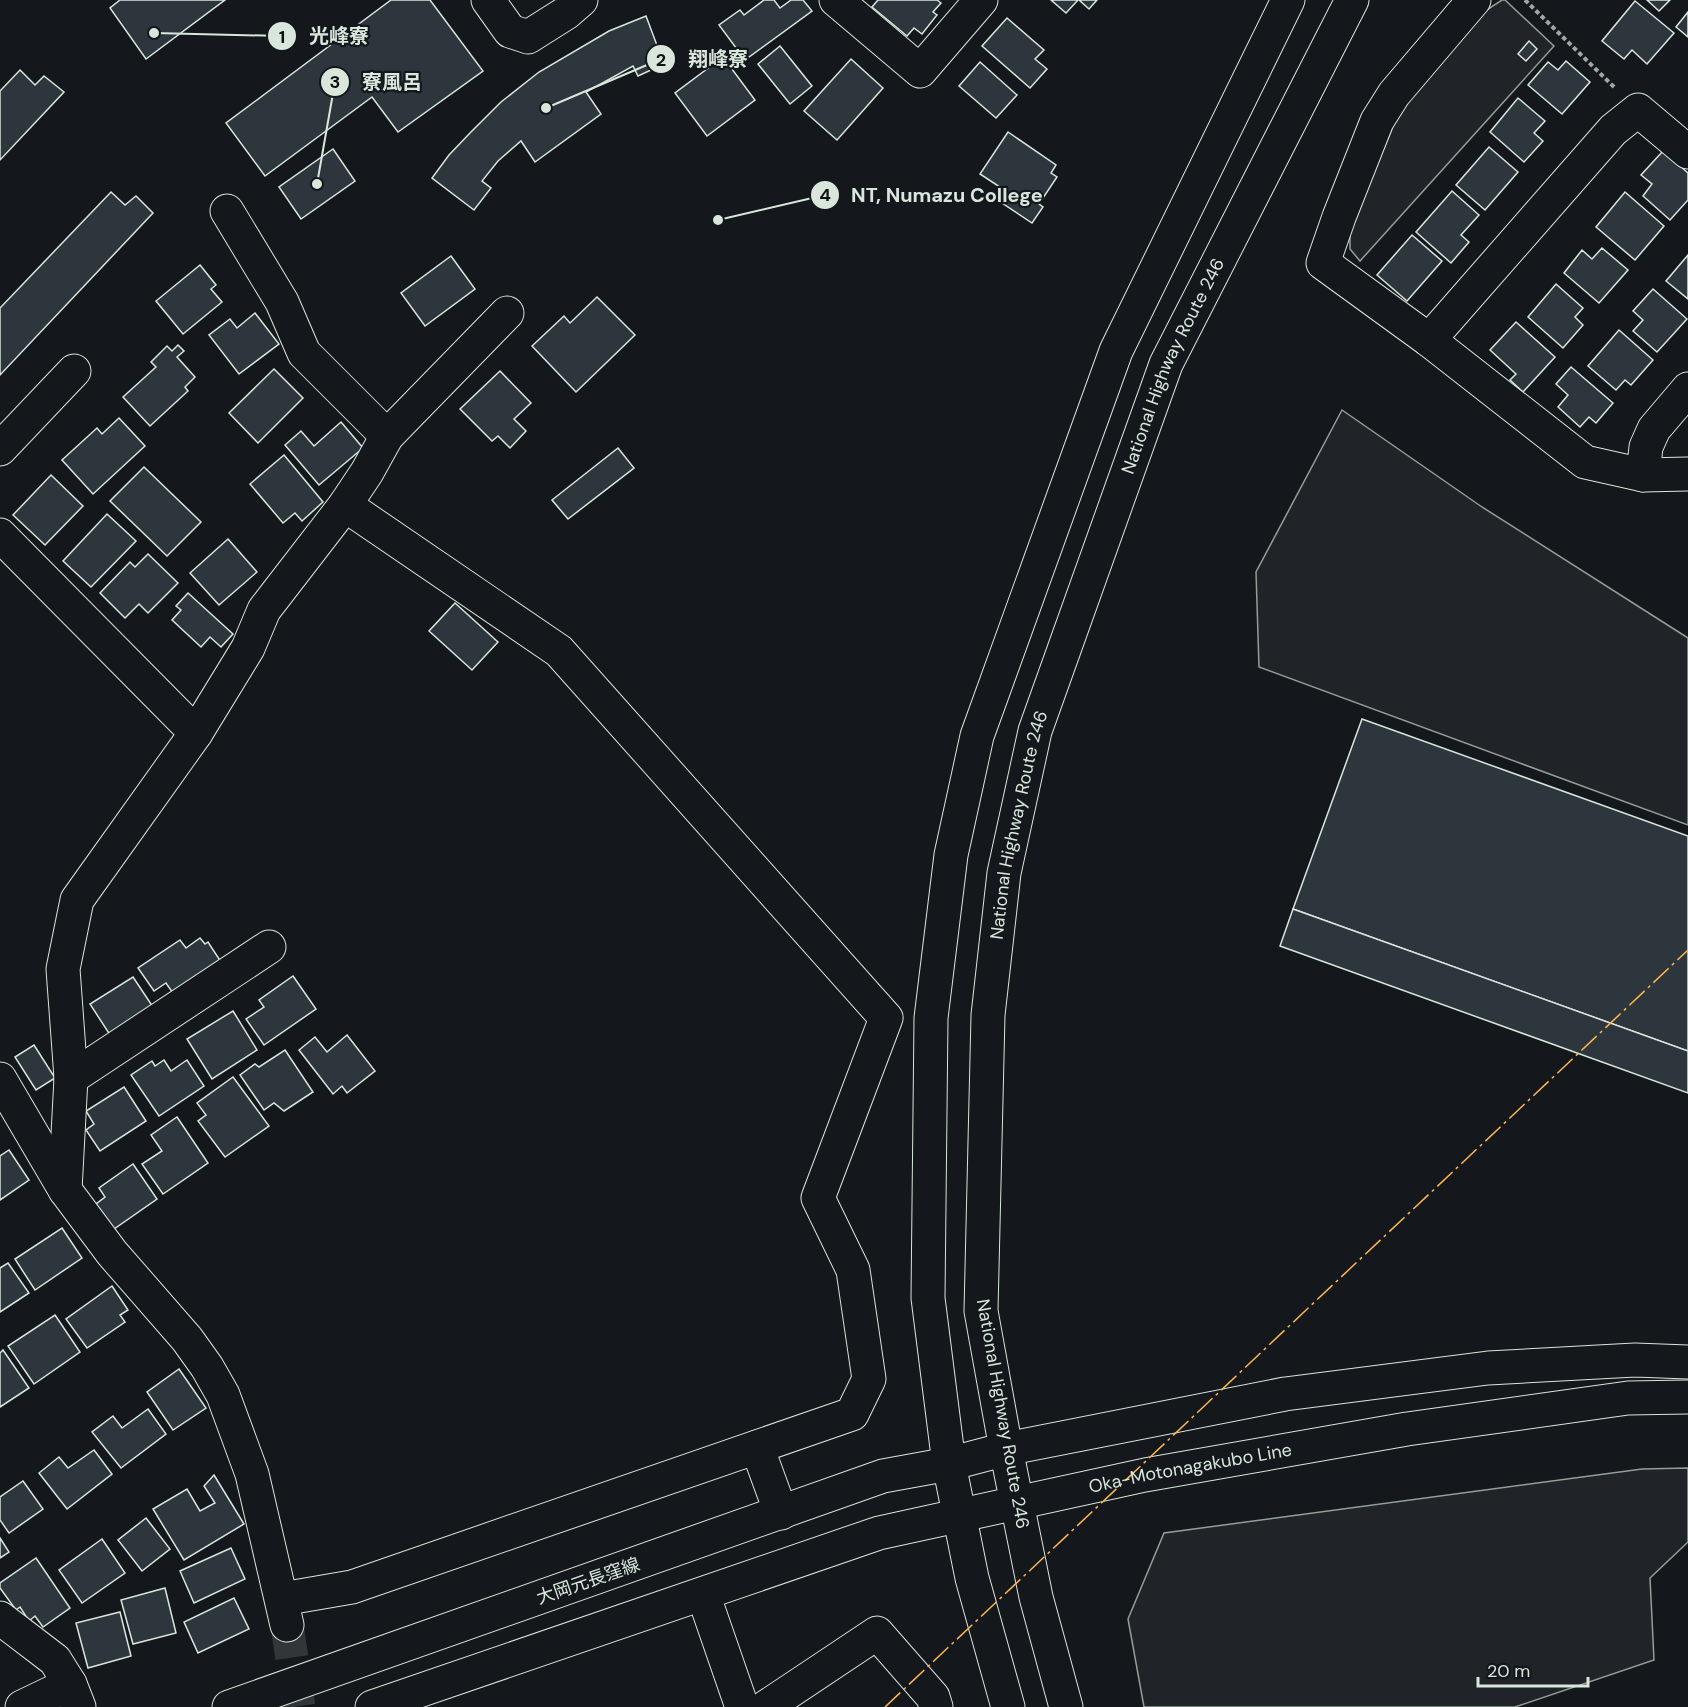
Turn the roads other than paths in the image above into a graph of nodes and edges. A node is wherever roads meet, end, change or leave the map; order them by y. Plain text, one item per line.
1 (488, 0) edge
2 (581, 0) edge
3 (836, 0) edge
4 (981, 0) edge
5 (1288, 0) edge
6 (1352, 0) edge
7 (1474, 0) edge
8 (1688, 152) edge
9 (226, 211) dead end
10 (507, 313) dead end
11 (1429, 340) junction
12 (74, 371) dead end
13 (1688, 389) edge
14 (387, 436) junction
15 (0, 449) edge
16 (1688, 474) edge
17 (1642, 475) junction
18 (345, 505) junction
19 (0, 535) edge
20 (196, 733) junction
21 (269, 947) dead end
22 (71, 1078) junction
23 (0, 1079) edge
24 (65, 1190) junction
25 (1688, 1362) edge
26 (1688, 1397) edge
27 (757, 1447) junction
28 (1006, 1449) junction
29 (949, 1464) junction
30 (1017, 1504) junction
31 (781, 1513) junction
32 (960, 1516) junction
33 (703, 1594) junction
34 (0, 1618) edge
35 (75, 1695) edge
36 (22, 1707) edge
37 (229, 1707) edge
38 (372, 1707) edge
39 (742, 1707) edge
40 (766, 1707) edge
41 (936, 1707) edge
42 (1008, 1707) edge
43 (1066, 1707) edge

1 - 2 main road
3 - 4 main road
5 - 29 main road
6 - 28 main road, National Highway Route 246
7 - 11 main road
8 - 11 main road
9 - 14 main road
10 - 14 main road
11 - 17 main road
12 - 15 main road
13 - 17 main road
14 - 18 main road
16 - 17 main road
18 - 20 main road
18 - 27 main road
19 - 20 main road
20 - 22 main road
21 - 22 main road
22 - 24 main road
23 - 24 main road
24 - 27 main road
25 - 28 main road
26 - 30 main road, Oka-Motonagakubo Line
27 - 31 main road
28 - 29 main road
28 - 30 main road, National Highway Route 246
29 - 31 main road, 大岡元長窪線
29 - 32 main road
30 - 32 main road, Oka-Motonagakubo Line
30 - 43 main road, National Highway Route 246
31 - 37 main road, 大岡元長窪線
32 - 33 main road, Oka-Motonagakubo Line
32 - 42 main road
33 - 38 main road
33 - 39 main road
34 - 35 main road
35 - 36 main road
40 - 41 main road

